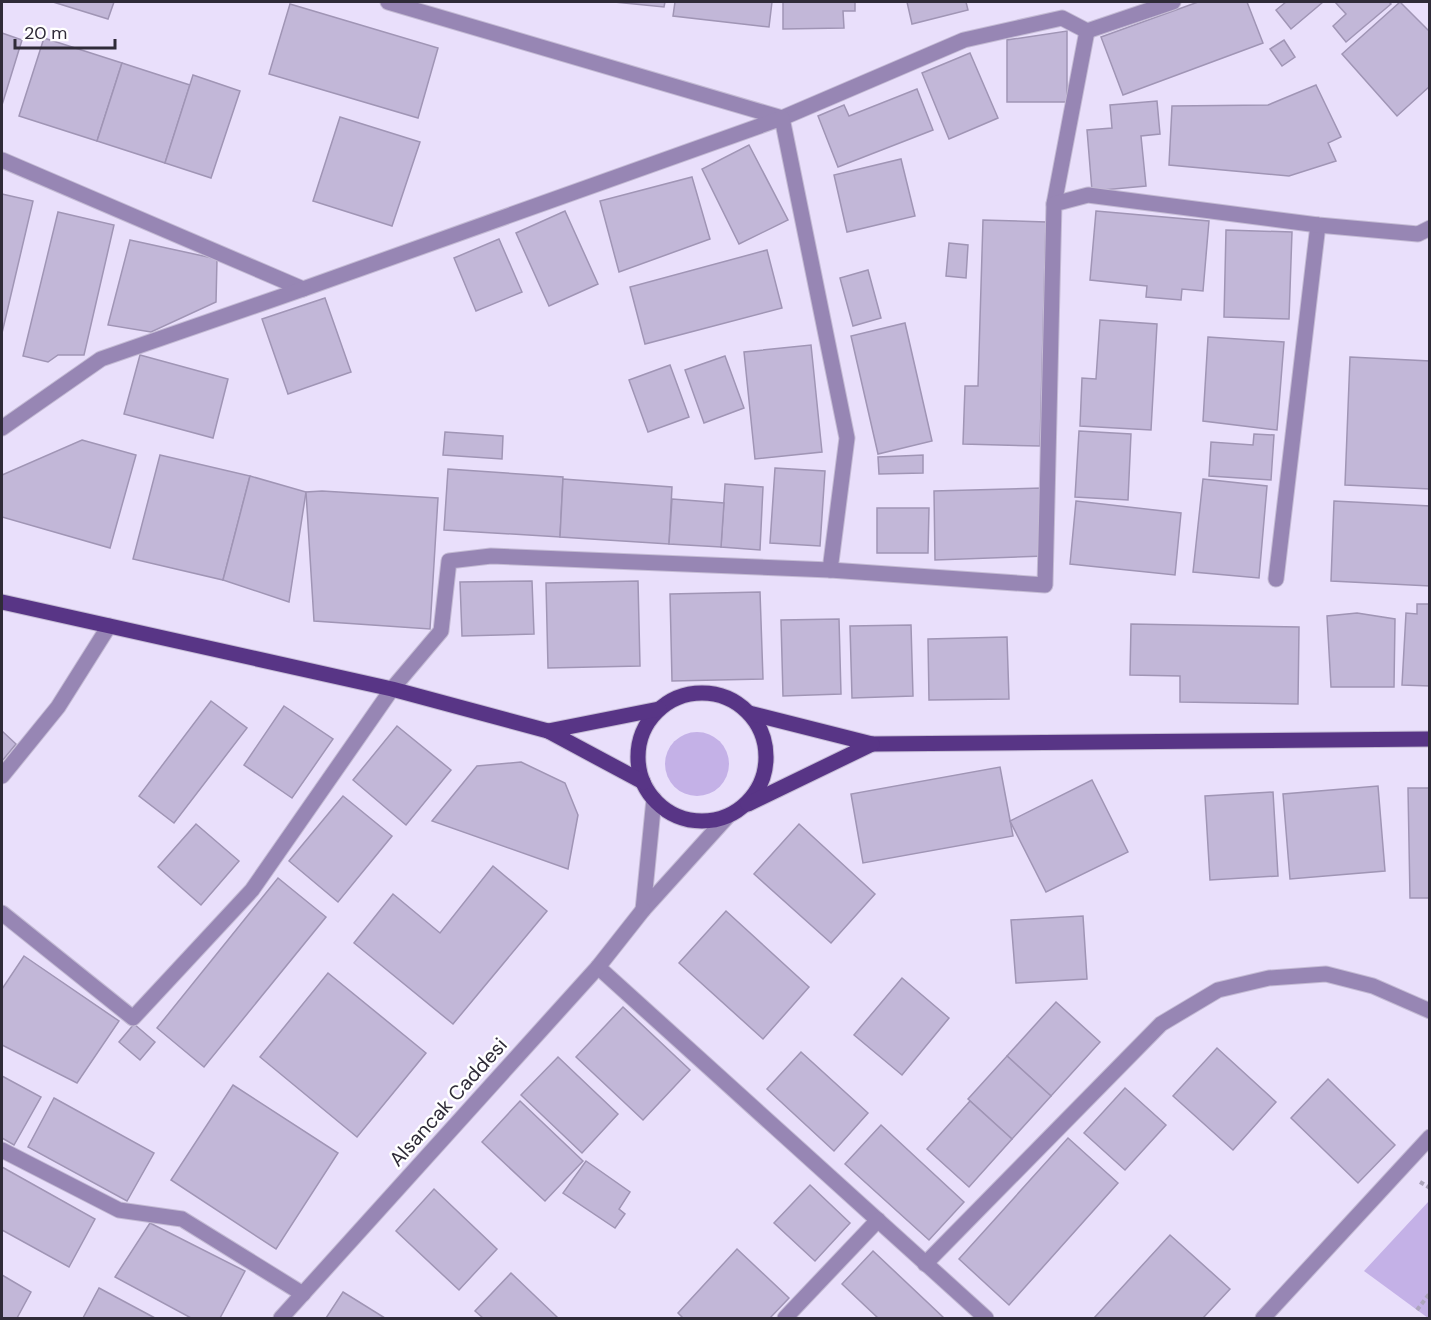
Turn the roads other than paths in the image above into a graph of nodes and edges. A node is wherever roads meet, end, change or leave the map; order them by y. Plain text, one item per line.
1 (388, 2) edge
2 (1173, 2) edge
3 (419, 6) edge
4 (1087, 31) junction
5 (782, 118) junction
6 (2, 160) edge
7 (1054, 204) junction
8 (1318, 225) junction
9 (1430, 228) edge
10 (303, 290) junction
11 (2, 428) edge
12 (830, 570) junction
13 (1276, 579) dead end
14 (2, 602) edge
15 (109, 627) junction
16 (392, 689) junction
17 (659, 710) junction
18 (749, 713) junction
19 (548, 731) junction
20 (1430, 739) edge
21 (872, 744) junction
22 (2, 776) edge
23 (643, 782) junction
24 (654, 799) junction
25 (745, 805) junction
26 (728, 816) junction
27 (643, 910) junction
28 (2, 913) edge
29 (598, 967) junction
30 (1430, 1011) edge
31 (1430, 1137) edge
32 (2, 1150) edge
33 (878, 1220) junction
34 (925, 1264) junction
35 (303, 1294) junction
36 (281, 1318) edge
37 (785, 1318) edge
38 (986, 1318) edge
39 (1263, 1318) edge

1 - 3 street
2 - 4 street
3 - 5 street
4 - 5 street
4 - 7 street
5 - 10 street
5 - 12 street
6 - 10 street
7 - 8 street
7 - 12 street
8 - 9 street
8 - 13 street
10 - 11 street
12 - 16 street
14 - 15 main road
15 - 16 main road
15 - 22 street
16 - 19 main road
16 - 28 street
17 - 18 main road
17 - 19 main road
17 - 23 main road
18 - 21 main road
18 - 25 main road
19 - 23 main road
20 - 21 main road
21 - 25 main road
23 - 24 main road
24 - 26 main road
24 - 27 street
25 - 26 main road
26 - 27 street, Alsancak Caddesi
27 - 29 street, Alsancak Caddesi
29 - 33 street
29 - 35 street, Alsancak Caddesi
30 - 34 street
31 - 39 street
32 - 35 street
33 - 34 street
33 - 37 street
34 - 38 street
35 - 36 street, Alsancak Caddesi

